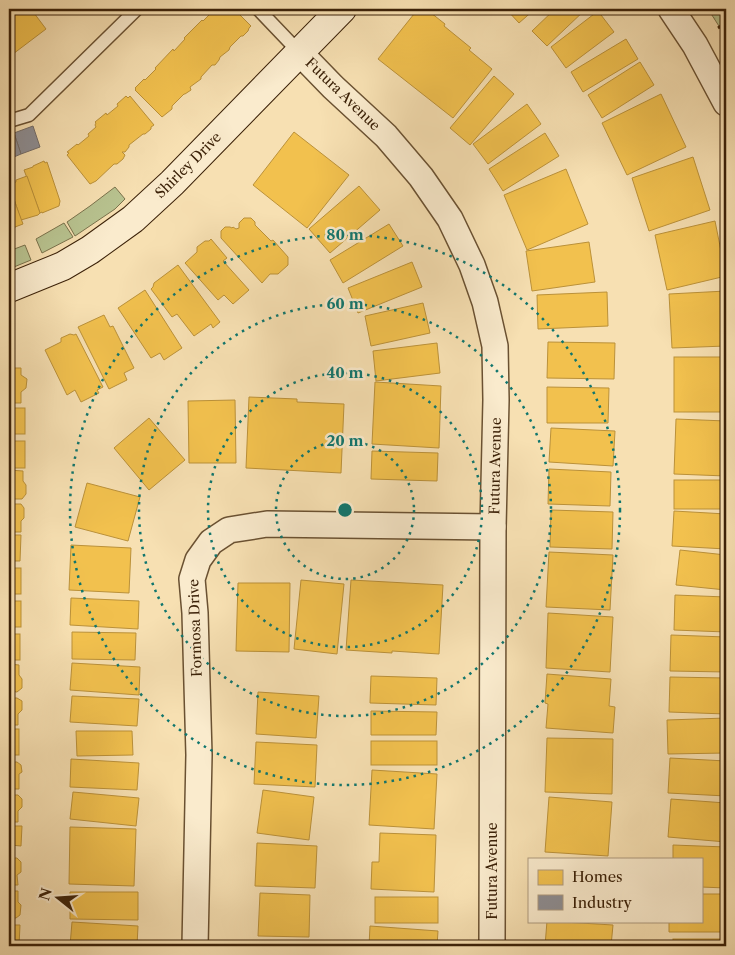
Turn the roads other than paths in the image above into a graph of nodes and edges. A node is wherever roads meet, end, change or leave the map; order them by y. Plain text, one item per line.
1 (137, 9) edge
2 (258, 9) edge
3 (342, 9) edge
4 (671, 9) edge
5 (300, 52) junction
6 (726, 104) edge
7 (9, 121) edge
8 (9, 288) edge
9 (494, 527) junction
10 (195, 946) edge
11 (492, 946) edge

1 - 7 lane
2 - 5 lane
3 - 5 street, Shirley Drive
4 - 6 street
5 - 8 street, Shirley Drive
5 - 9 street, Futura Avenue
9 - 10 street, Formosa Drive
9 - 11 street, Futura Avenue

